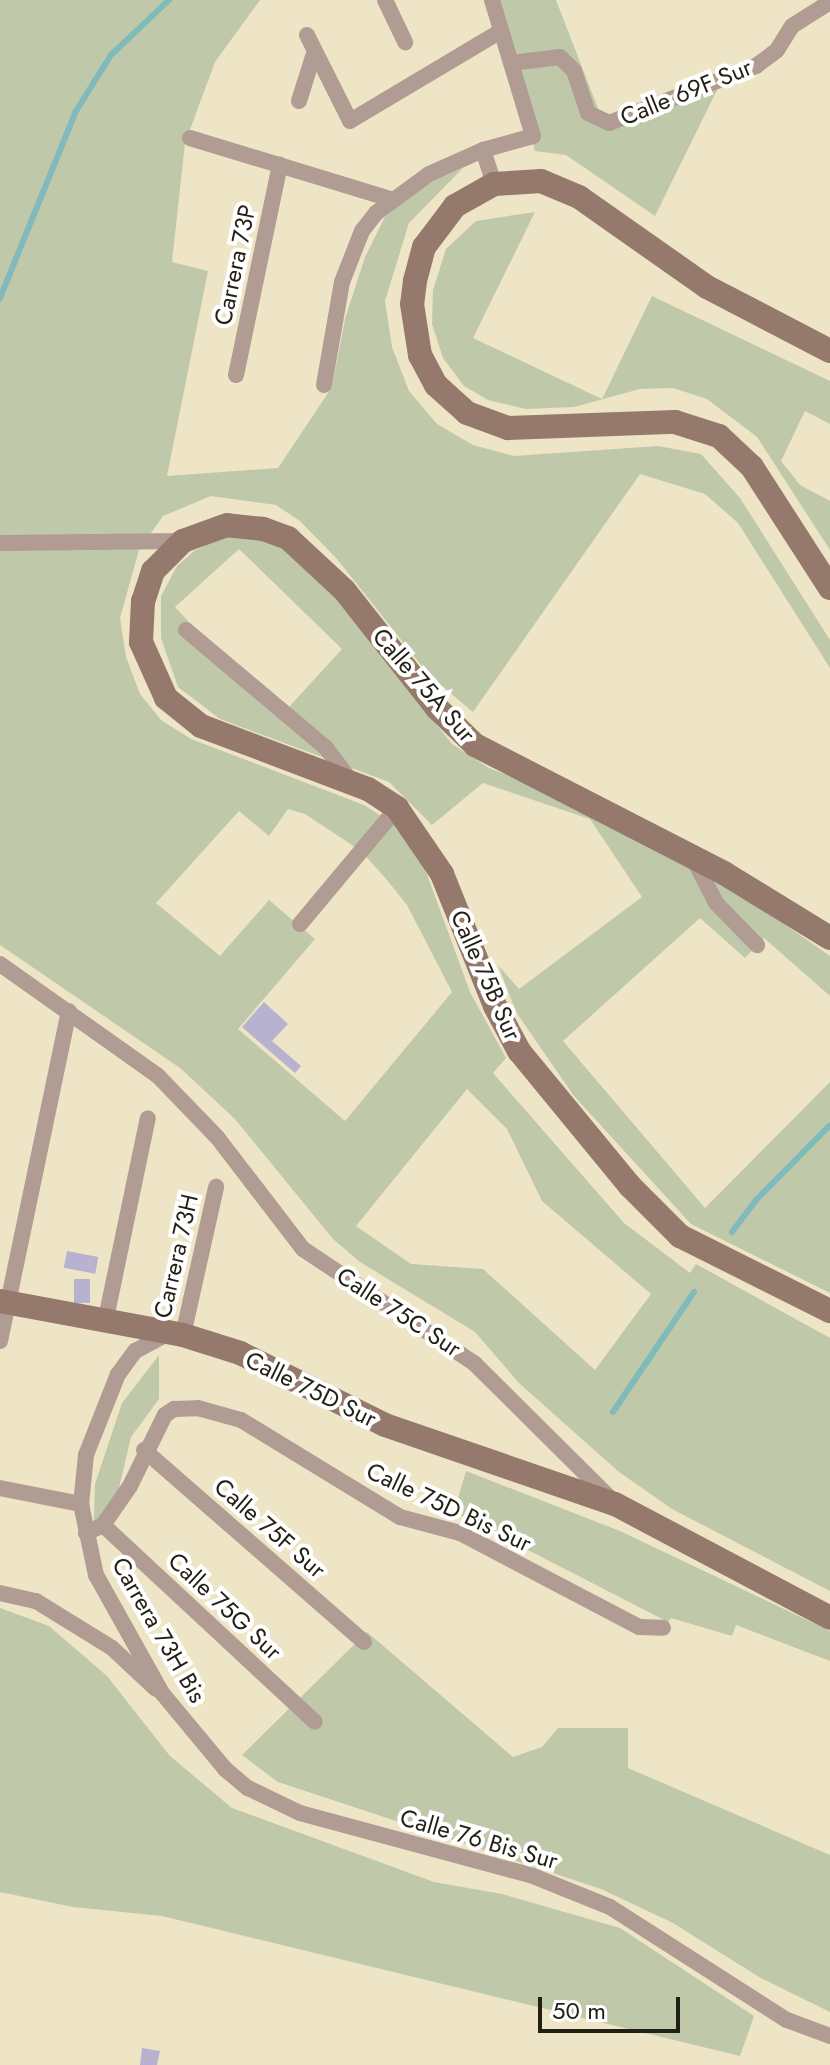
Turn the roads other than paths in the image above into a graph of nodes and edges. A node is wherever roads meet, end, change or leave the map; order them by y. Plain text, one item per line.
1 (385, 0) edge
2 (492, 0) edge
3 (830, 2) edge
4 (501, 31) junction
5 (307, 35) dead end
6 (405, 42) dead end
7 (314, 53) junction
8 (511, 63) junction
9 (299, 101) dead end
10 (190, 138) dead end
11 (483, 150) junction
12 (280, 165) junction
13 (494, 184) junction
14 (391, 199) junction
15 (830, 351) edge
16 (236, 375) dead end
17 (324, 385) dead end
18 (183, 541) junction
19 (0, 543) edge
20 (830, 588) edge
21 (186, 630) dead end
22 (351, 782) junction
23 (397, 808) junction
24 (692, 856) junction
25 (300, 924) dead end
26 (830, 938) edge
27 (757, 945) dead end
28 (0, 964) edge
29 (69, 1011) junction
30 (148, 1118) dead end
31 (216, 1187) dead end
32 (5, 1302) edge
33 (830, 1311) edge
34 (105, 1323) junction
35 (177, 1334) junction
36 (0, 1341) edge
37 (144, 1450) junction
38 (0, 1488) edge
39 (81, 1504) junction
40 (615, 1504) junction
41 (103, 1525) junction
42 (86, 1533) junction
43 (0, 1593) edge
44 (830, 1618) edge
45 (663, 1628) dead end
46 (364, 1642) dead end
47 (162, 1693) junction
48 (315, 1722) dead end
49 (199, 1741) joint
50 (830, 2036) edge

1 - 6 street
2 - 4 street
3 - 8 street, Calle 69F Sur
4 - 7 street
4 - 8 street
5 - 7 street
7 - 9 street
8 - 11 street
10 - 12 street
11 - 13 street
11 - 14 street
12 - 14 street
12 - 16 street, Carrera 73P
13 - 15 street
13 - 20 street
14 - 17 street
18 - 19 street
18 - 22 street, Calle 75B Sur
18 - 24 street, Calle 75A Sur
21 - 22 street
22 - 23 street, Calle 75B Sur
23 - 25 street
23 - 33 street, Calle 75B Sur
24 - 26 street, Calle 75A Sur
24 - 27 street
28 - 29 street, Calle 75C Sur
29 - 32 street
29 - 40 street, Calle 75C Sur
30 - 34 street
31 - 35 street, Carrera 73H
32 - 34 street, Calle 75D Sur
32 - 36 street
34 - 35 street, Calle 75D Sur
35 - 39 street, Carrera 73H Bis
35 - 40 street, Calle 75D Sur
37 - 41 street
37 - 45 street, Calle 75D Bis Sur
37 - 46 street, Calle 75F Sur
38 - 39 street
39 - 42 street, Carrera 73H Bis
40 - 44 street, Calle 75C Sur
41 - 42 street
41 - 48 street, Calle 75G Sur
42 - 47 street, Carrera 73H Bis
43 - 47 street
47 - 49 street, Carrera 73H Bis
49 - 50 street, Calle 76 Bis Sur

